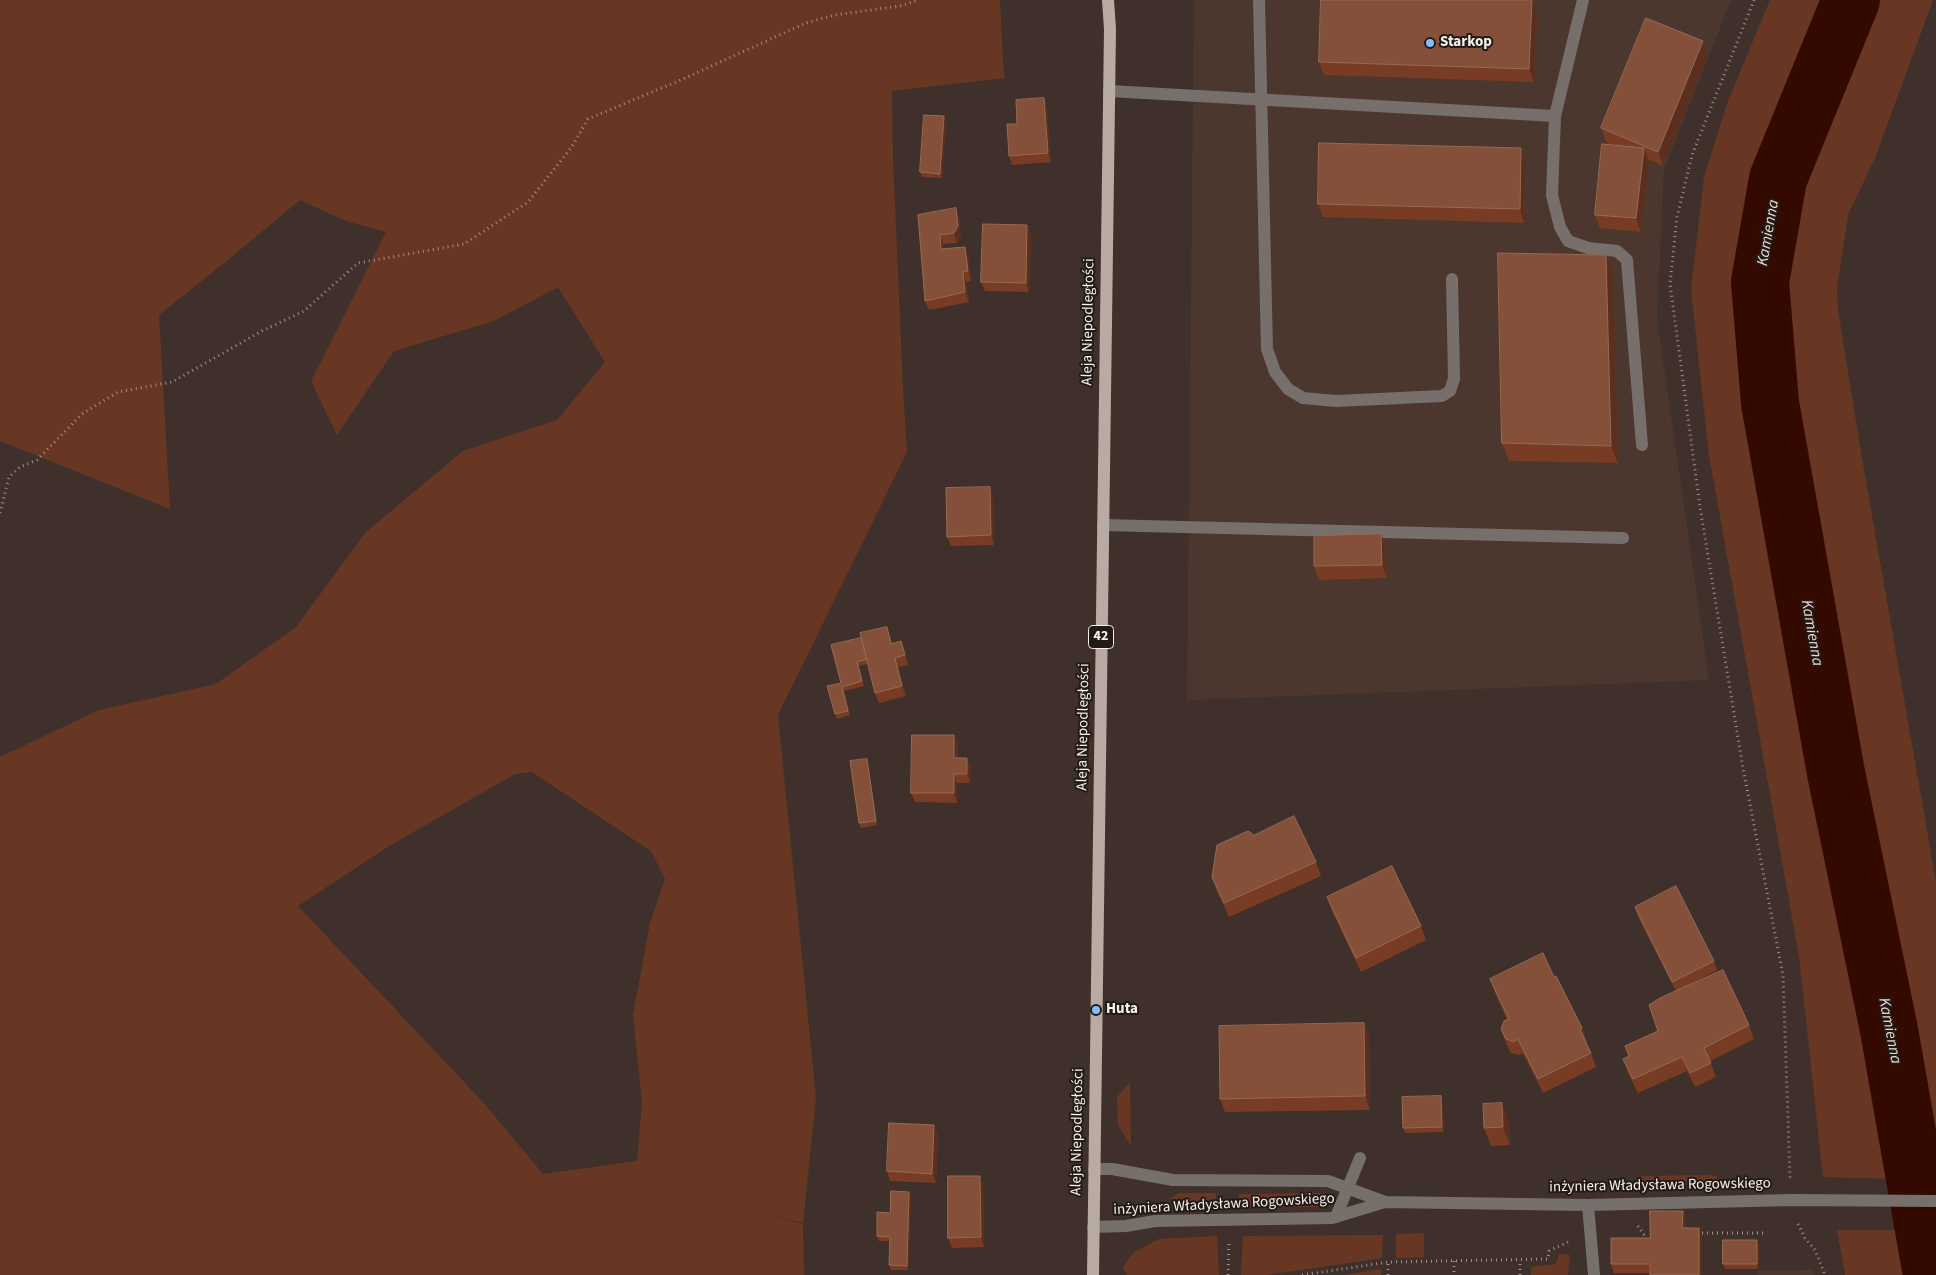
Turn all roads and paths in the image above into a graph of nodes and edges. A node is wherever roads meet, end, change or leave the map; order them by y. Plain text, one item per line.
1 (918, 0) edge
2 (1108, 0) edge
3 (1259, 0) edge
4 (1583, 0) edge
5 (1754, 0) edge
6 (1109, 91) junction
7 (1261, 100) junction
8 (1555, 116) junction
9 (1452, 279) dead end
10 (1642, 445) dead end
11 (0, 513) edge
12 (1103, 525) junction
13 (1623, 538) dead end
14 (1360, 1158) dead end
15 (1094, 1168) junction
16 (1348, 1188) junction
17 (1790, 1200) junction
18 (1936, 1201) edge
19 (1385, 1202) junction
20 (1588, 1204) junction
21 (1336, 1217) junction
22 (1093, 1227) junction
23 (1590, 1231) junction
24 (1692, 1233) edge
25 (1766, 1233) dead end
26 (1229, 1239) dead end
27 (1520, 1260) junction
28 (1454, 1261) junction
29 (1388, 1262) junction
30 (1314, 1274) edge
31 (1093, 1275) edge
32 (1228, 1275) edge
33 (1302, 1275) edge
34 (1388, 1275) edge
35 (1454, 1275) edge
36 (1520, 1275) edge
37 (1594, 1275) edge
38 (1825, 1275) edge

1 - 11 path
2 - 6 main road, Aleja Niepodległości / 42
3 - 7 street
4 - 8 street
5 - 17 path
6 - 7 street
6 - 12 main road, Aleja Niepodległości / 42
7 - 8 street
7 - 9 street
8 - 10 street
12 - 13 street
12 - 15 main road, Aleja Niepodległości / 42
14 - 16 street
15 - 16 street, inżyniera Władysława Rogowskiego
15 - 22 main road, Aleja Niepodległości / 42
16 - 19 street, inżyniera Władysława Rogowskiego
16 - 21 street
17 - 18 street, inżyniera Władysława Rogowskiego
17 - 20 street, inżyniera Władysława Rogowskiego
17 - 38 path
19 - 20 street, inżyniera Władysława Rogowskiego
19 - 21 street, inżyniera Władysława Rogowskiego
20 - 23 street
21 - 22 street, inżyniera Władysława Rogowskiego
22 - 31 main road, Aleja Niepodległości / 42
23 - 27 path
23 - 37 street
24 - 25 path
26 - 32 path
27 - 28 path
27 - 36 path
28 - 29 path
28 - 35 path
29 - 30 path
29 - 34 path
30 - 33 path

